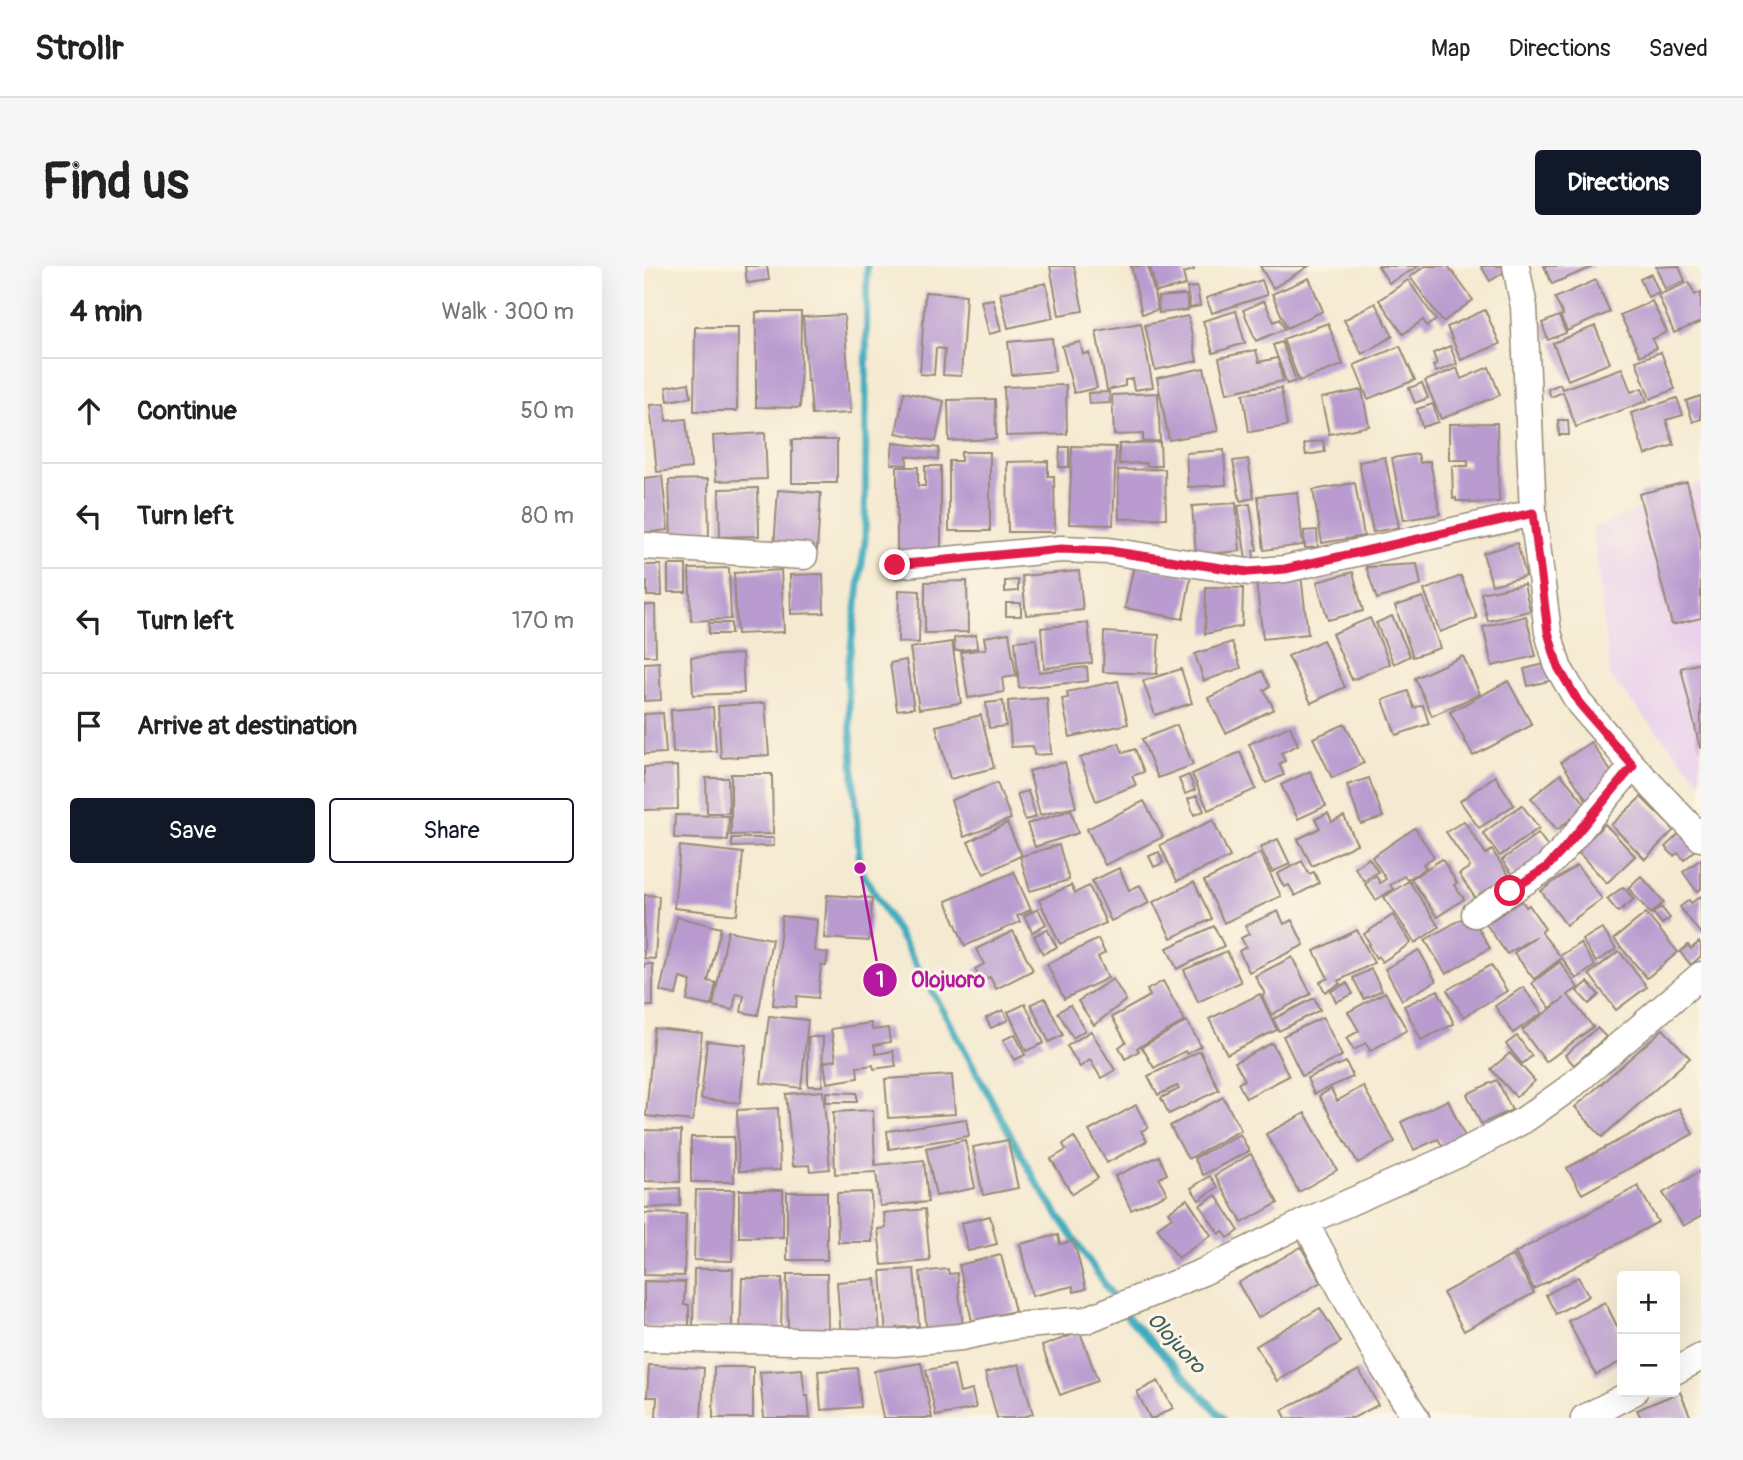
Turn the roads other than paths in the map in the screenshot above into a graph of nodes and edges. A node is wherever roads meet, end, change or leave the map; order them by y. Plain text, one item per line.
1 (1516, 266) edge
2 (1533, 513) junction
3 (644, 546) edge
4 (804, 556) dead end
5 (895, 565) dead end
6 (1633, 766) junction
7 (1701, 838) edge
8 (1475, 914) dead end
9 (1701, 975) edge
10 (1305, 1222) junction
11 (644, 1338) edge
12 (1701, 1357) edge
13 (1680, 1368) edge
14 (1624, 1397) edge
15 (1416, 1418) edge
16 (1584, 1418) edge

1 - 2 street
2 - 5 street
2 - 6 street
3 - 4 street
6 - 7 street
6 - 8 street
9 - 10 street
10 - 11 street
10 - 15 street
12 - 13 street
14 - 16 street

